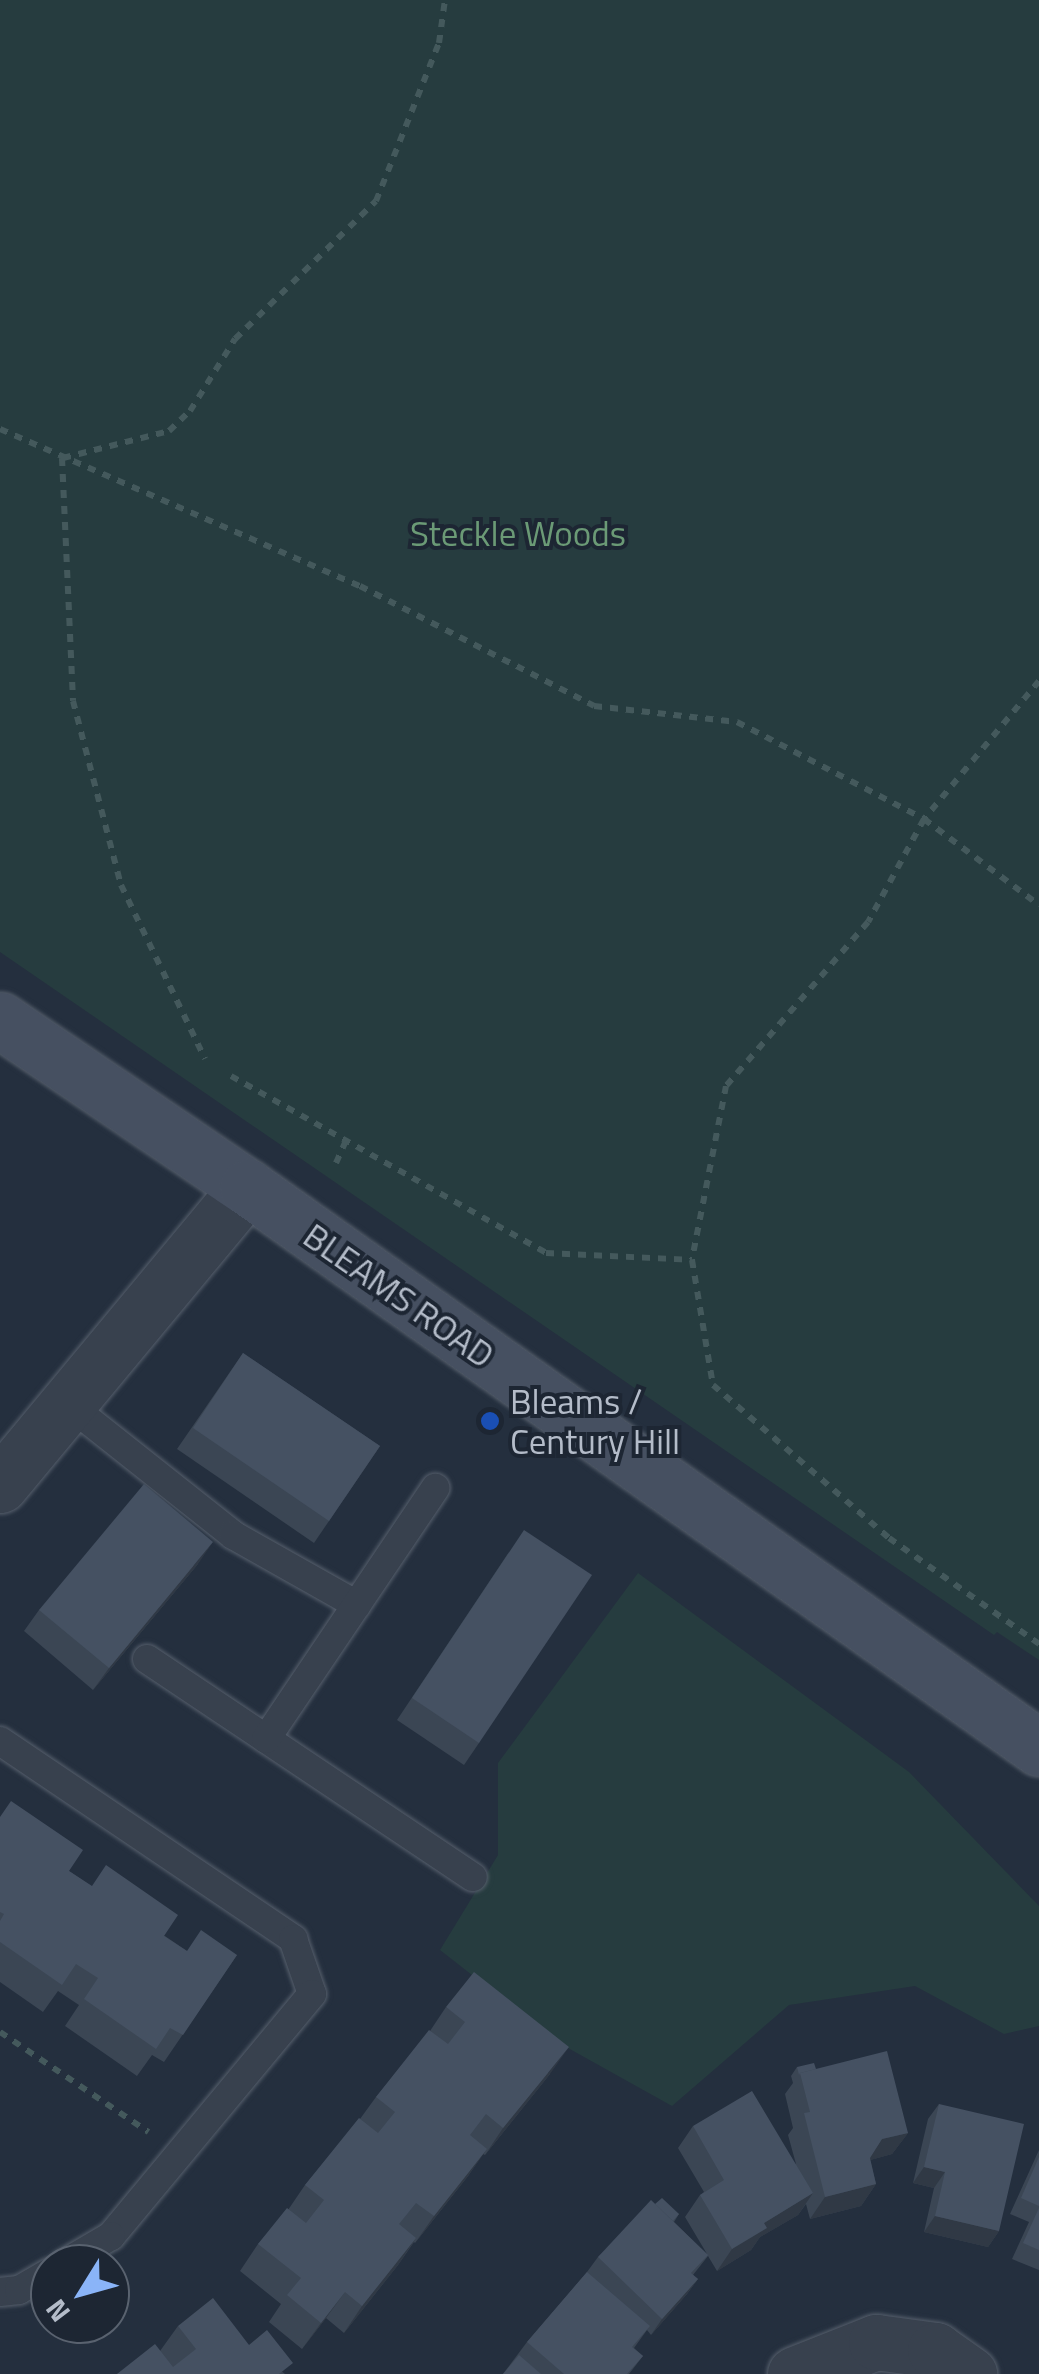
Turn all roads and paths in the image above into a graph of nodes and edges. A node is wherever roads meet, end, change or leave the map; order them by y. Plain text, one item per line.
1 (445, 0) edge
2 (0, 429) edge
3 (62, 458) junction
4 (1039, 681) edge
5 (924, 819) junction
6 (1039, 905) edge
7 (0, 1020) edge
8 (205, 1059) dead end
9 (230, 1076) dead end
10 (346, 1142) junction
11 (336, 1162) dead end
12 (247, 1187) junction
13 (692, 1260) junction
14 (68, 1404) junction
15 (0, 1485) edge
16 (435, 1488) dead end
17 (356, 1605) junction
18 (1039, 1644) edge
19 (147, 1659) edge
20 (266, 1739) junction
21 (0, 1741) edge
22 (1039, 1748) edge
23 (473, 1877) dead end
24 (0, 2032) edge
25 (180, 2153) junction
26 (97, 2244) edge
27 (30, 2284) edge
28 (0, 2292) edge
29 (795, 2374) edge
30 (969, 2374) edge

1 - 3 path
2 - 3 path
3 - 5 path
3 - 8 path
4 - 5 path
5 - 6 path
5 - 13 path
7 - 12 main road, BLEAMS ROAD
9 - 10 path
10 - 11 path
10 - 13 path
12 - 14 street
12 - 22 main road, BLEAMS ROAD
13 - 18 path
14 - 15 street
14 - 17 lane
16 - 17 lane
17 - 20 lane
19 - 20 lane
20 - 23 lane
21 - 25 lane
24 - 25 path
25 - 26 lane
27 - 28 lane
29 - 30 street

